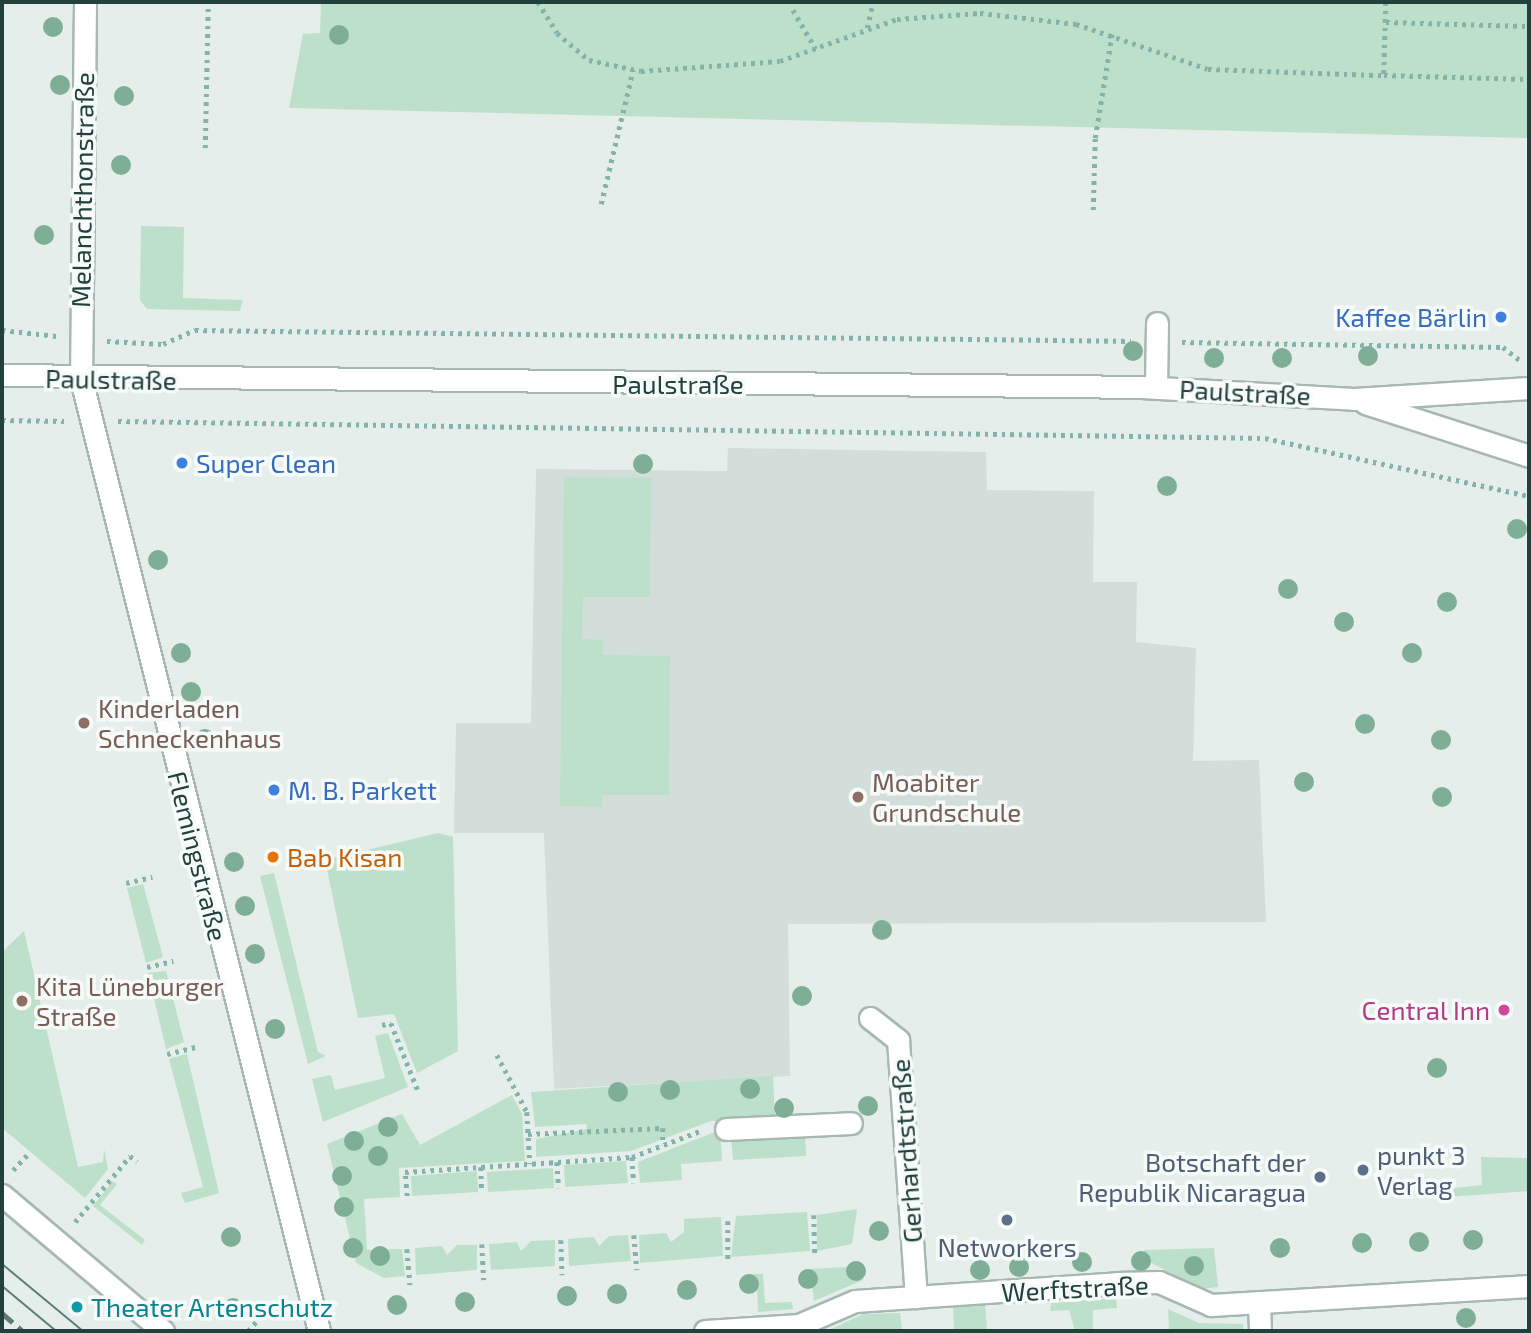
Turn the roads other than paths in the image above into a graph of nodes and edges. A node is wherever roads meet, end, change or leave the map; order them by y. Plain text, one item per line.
1 (85, 2) edge
2 (1157, 332) road end
3 (2, 375) edge
4 (81, 379) junction
5 (1156, 387) junction
6 (1529, 388) edge
7 (1354, 399) junction
8 (1529, 456) edge
9 (870, 1018) dead end
10 (851, 1123) dead end
11 (726, 1129) road end
12 (2, 1195) edge
13 (1529, 1286) edge
14 (916, 1297) junction
15 (1259, 1302) junction
16 (163, 1331) edge
17 (319, 1331) edge
18 (705, 1331) edge
19 (1260, 1331) edge

1 - 4 street, Melanchthonstraße
2 - 5 street
3 - 4 street, Paulstraße
4 - 5 street, Paulstraße
4 - 17 street, Flemingstraße
5 - 7 street, Paulstraße
6 - 7 street, Paulstraße
7 - 8 street, Paulstraße
9 - 14 street, Gerhardtstraße
10 - 11 street
12 - 16 street
13 - 15 street, Werftstraße
14 - 15 street, Werftstraße
14 - 18 street, Werftstraße
15 - 19 street

